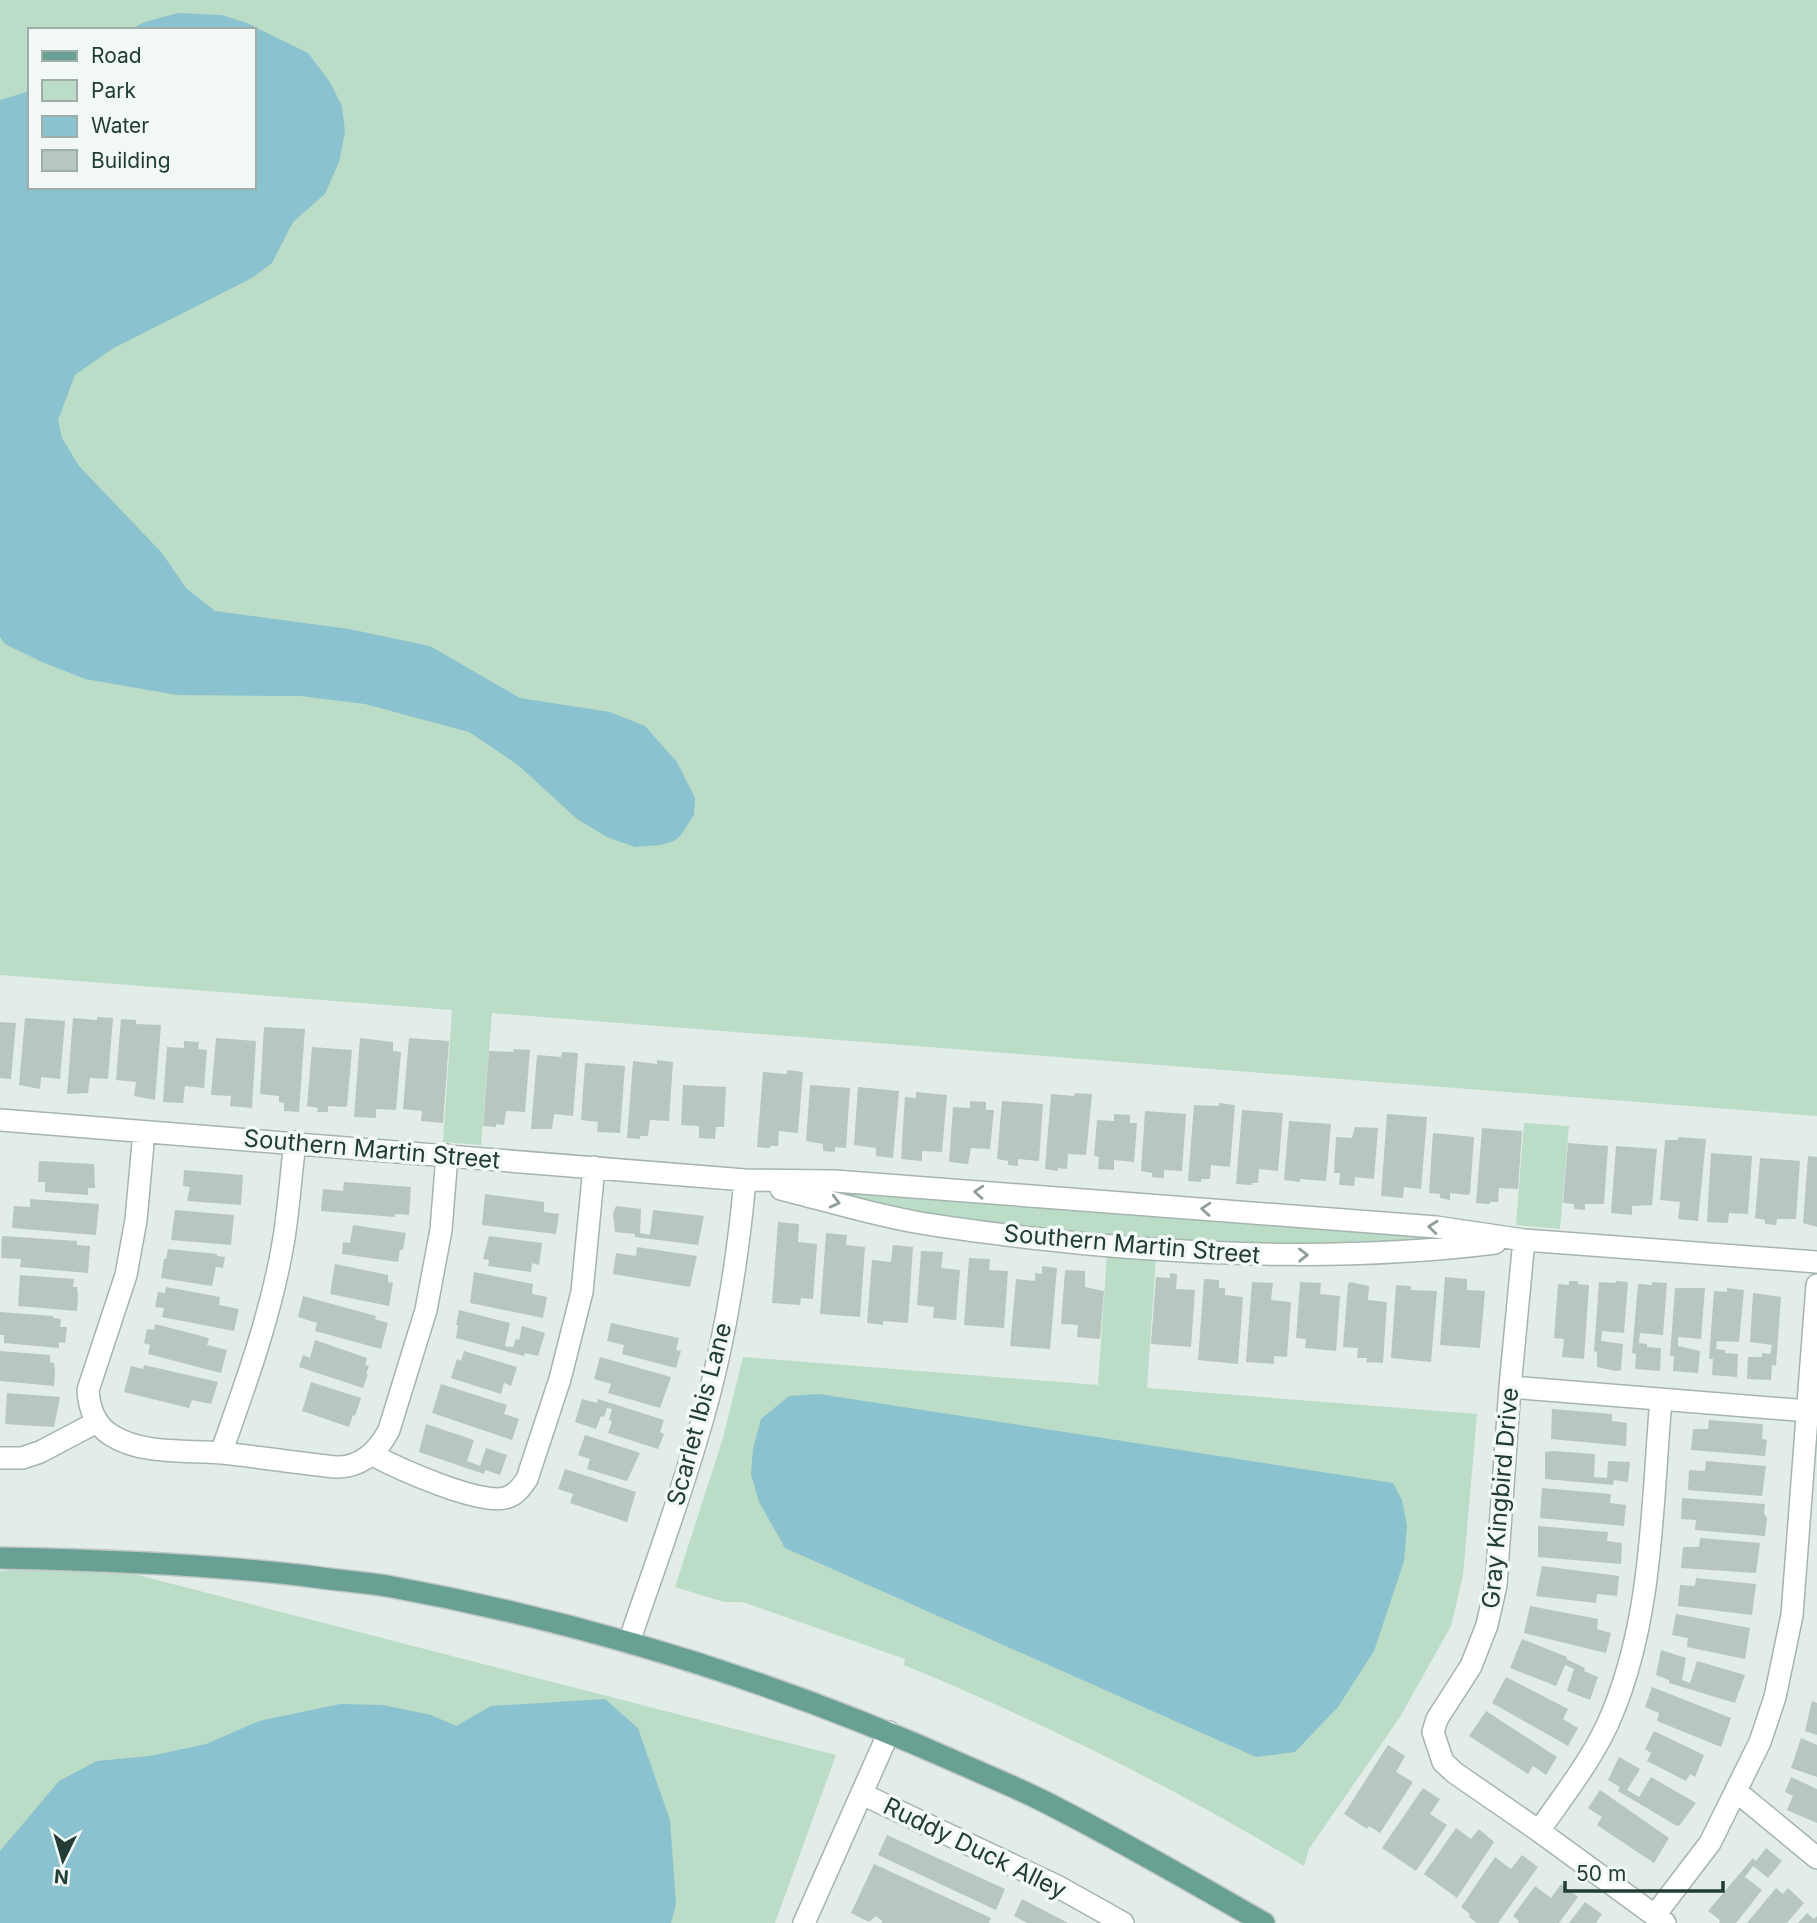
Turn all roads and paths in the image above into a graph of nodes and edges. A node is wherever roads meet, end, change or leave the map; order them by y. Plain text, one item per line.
1 (0, 1120) edge
2 (144, 1132) junction
3 (295, 1142) junction
4 (446, 1155) junction
5 (594, 1167) junction
6 (745, 1180) junction
7 (1524, 1240) junction
8 (1817, 1262) edge
9 (1817, 1285) edge
10 (1510, 1387) junction
11 (1661, 1399) junction
12 (1808, 1411) junction
13 (97, 1422) junction
14 (221, 1453) junction
15 (371, 1454) junction
16 (0, 1458) edge
17 (1807, 1548) edge
18 (0, 1558) edge
19 (629, 1642) junction
20 (889, 1732) junction
21 (1737, 1792) junction
22 (862, 1794) junction
23 (1539, 1831) junction
24 (1817, 1858) edge
25 (1660, 1919) edge
26 (804, 1923) edge
27 (1123, 1923) edge
28 (1264, 1923) edge

1 - 2 street, Southern Martin Street
2 - 3 street, Southern Martin Street
2 - 13 street
3 - 4 street, Southern Martin Street
3 - 14 street
4 - 5 street, Southern Martin Street
4 - 15 street
5 - 6 street, Southern Martin Street
5 - 15 street
7 -> 6 street, Southern Martin Street
6 -> 7 street, Southern Martin Street
6 - 19 street, Scarlet Ibis Lane
7 - 8 street, Southern Martin Street
7 - 10 street, Gray Kingbird Drive
9 - 12 street
10 - 11 street
10 - 23 street, Gray Kingbird Drive
11 - 12 street
11 - 23 street
12 - 17 street
13 - 14 street
13 - 16 street
14 - 15 street
17 - 21 street
18 - 19 main road
19 - 20 main road
20 - 22 street
20 - 28 main road
21 - 24 street
21 - 25 street
22 - 26 street
22 - 27 street, Ruddy Duck Alley
23 - 25 street, Gray Kingbird Drive

